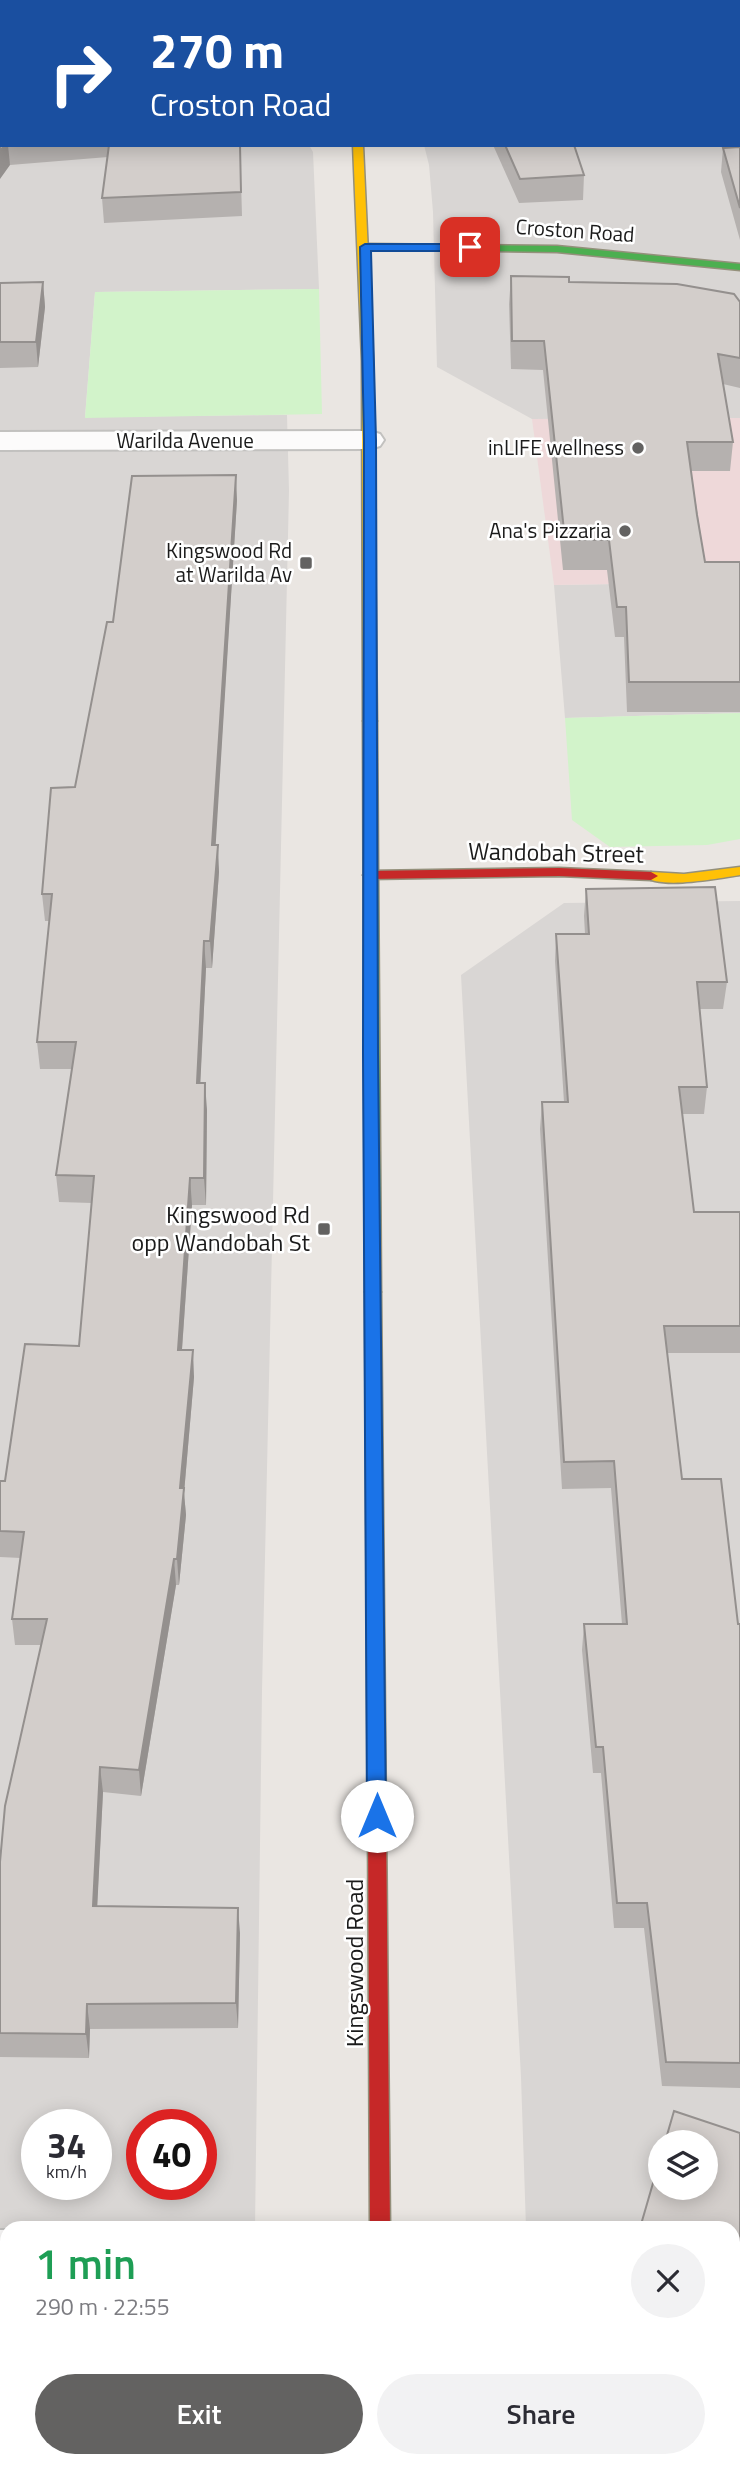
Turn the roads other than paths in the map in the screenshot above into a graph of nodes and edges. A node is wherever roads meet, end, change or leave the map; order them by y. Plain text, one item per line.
1 (358, 147) edge
2 (365, 247) junction
3 (740, 267) edge
4 (370, 440) junction
5 (0, 442) edge
6 (740, 871) edge
7 (370, 875) junction
8 (380, 2221) edge

1 - 2 street, Kingswood Road
2 - 3 street, Croston Road
2 - 4 street, Kingswood Road
4 - 5 street, Warilda Avenue
4 - 7 street, Kingswood Road
6 - 7 street, Wandobah Street
7 - 8 street, Kingswood Road

